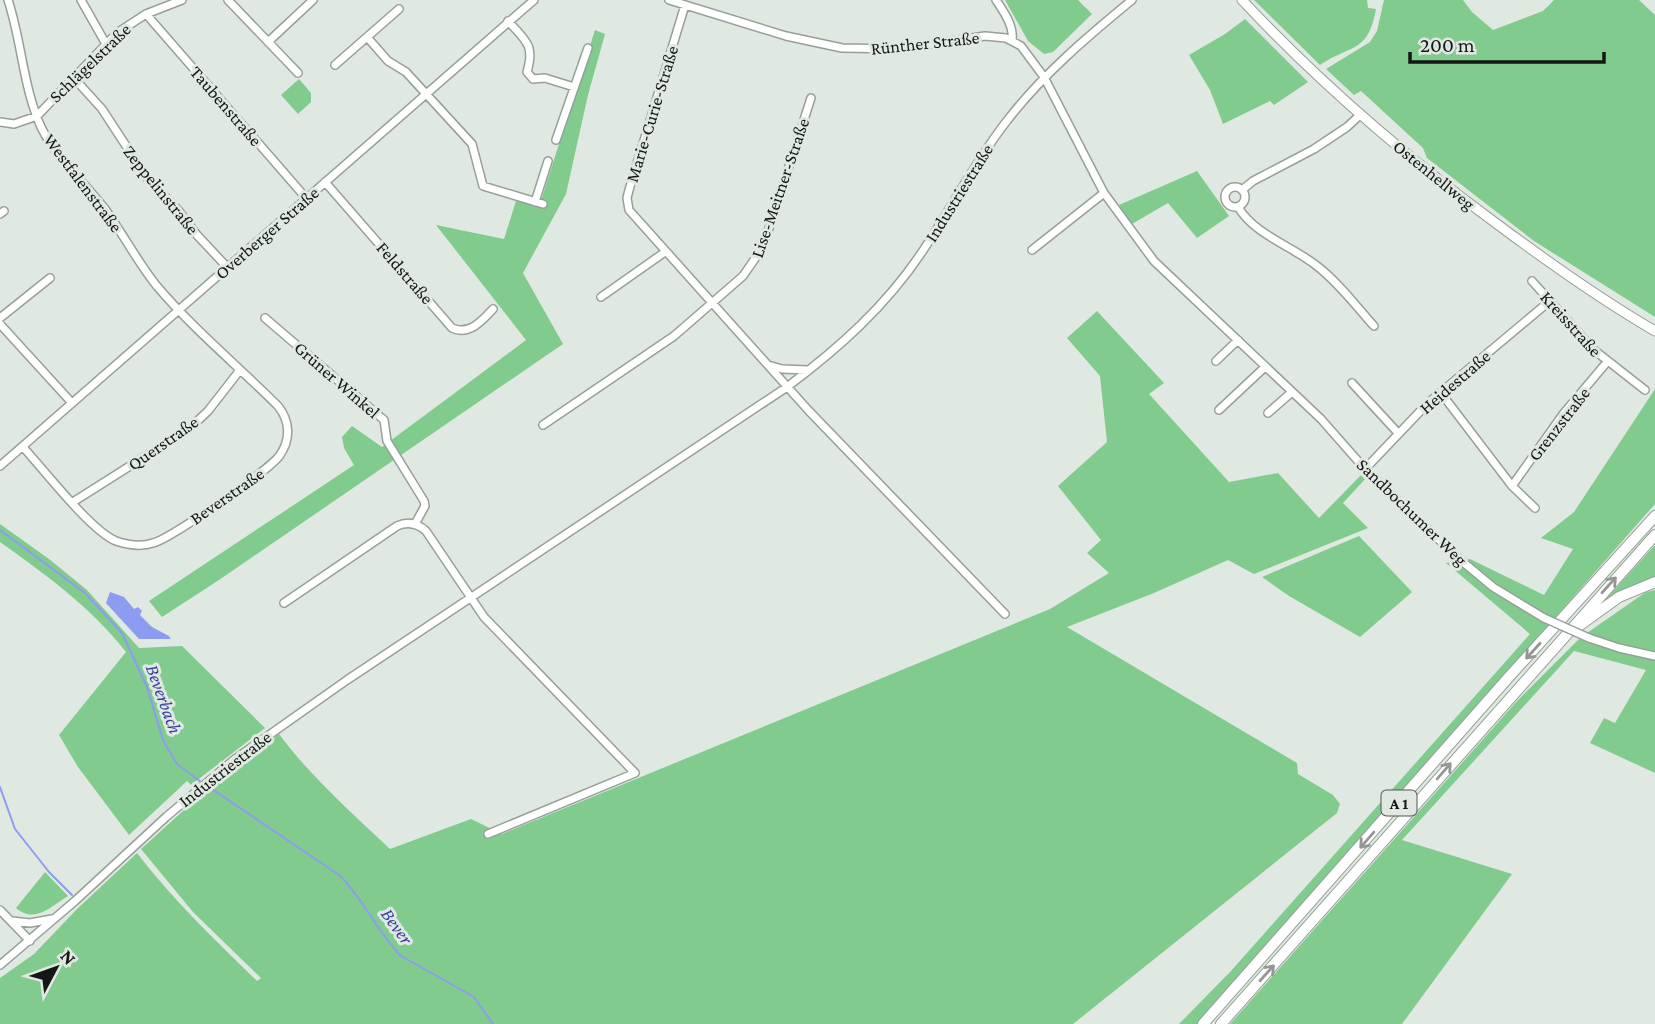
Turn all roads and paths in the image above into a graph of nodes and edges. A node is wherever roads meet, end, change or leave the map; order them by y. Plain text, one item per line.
1 (8, 0) edge
2 (81, 0) edge
3 (182, 0) edge
4 (228, 0) edge
5 (313, 0) edge
6 (534, 0) edge
7 (669, 0) edge
8 (996, 0) edge
9 (1132, 0) edge
10 (1242, 0) edge
11 (685, 5) junction
12 (399, 9) dead end
13 (146, 14) junction
14 (508, 21) junction
15 (367, 37) junction
16 (1012, 40) junction
17 (268, 42) junction
18 (106, 44) junction
19 (587, 47) dead end
20 (334, 65) dead end
21 (298, 73) dead end
22 (73, 77) junction
23 (1044, 78) junction
24 (574, 87) junction
25 (425, 94) junction
26 (811, 97) dead end
27 (1361, 114) junction
28 (37, 116) junction
29 (0, 122) edge
30 (556, 140) dead end
31 (548, 161) dead end
32 (325, 182) junction
33 (1242, 190) junction
34 (1104, 193) junction
35 (306, 198) junction
36 (1238, 207) junction
37 (1032, 250) dead end
38 (665, 252) junction
39 (227, 267) junction
40 (50, 278) dead end
41 (1532, 281) dead end
42 (601, 297) dead end
43 (1551, 300) junction
44 (712, 304) junction
45 (493, 309) dead end
46 (178, 310) junction
47 (265, 318) dead end
48 (0, 321) edge
49 (1374, 326) dead end
50 (1655, 331) edge
51 (1238, 341) junction
52 (1216, 361) dead end
53 (1607, 362) junction
54 (768, 365) junction
55 (1265, 367) junction
56 (240, 370) junction
57 (810, 370) junction
58 (1352, 383) dead end
59 (788, 387) junction
60 (1645, 390) dead end
61 (1292, 392) junction
62 (1441, 393) junction
63 (72, 403) junction
64 (1219, 410) dead end
65 (1268, 413) dead end
66 (543, 425) dead end
67 (1398, 433) junction
68 (23, 447) junction
69 (0, 466) edge
70 (1365, 469) junction
71 (1512, 486) junction
72 (73, 502) junction
73 (1535, 508) dead end
74 (1655, 516) edge
75 (415, 524) junction
76 (1655, 535) edge
77 (1655, 582) edge
78 (470, 598) junction
79 (284, 603) dead end
80 (1005, 614) dead end
81 (1564, 636) junction
82 (1655, 656) edge
83 (488, 834) dead end
84 (0, 910) edge
85 (55, 918) junction
86 (12, 922) junction
87 (30, 940) junction
88 (0, 965) edge
89 (1203, 1024) edge
90 (1221, 1024) edge

1 - 28 street, Westfalenstraße
2 - 18 street
3 - 13 street, Schlägelstraße
4 - 17 street
5 - 17 street
6 - 14 street, Overberger Straße
7 - 11 street, Rünther Straße
8 - 16 street
9 - 23 street, Industriestraße
10 - 27 main road, Ostenhellweg
11 - 16 street, Rünther Straße
11 - 38 street, Marie-Curie-Straße
12 - 15 street
13 - 18 street, Schlägelstraße
13 - 35 street, Taubenstraße
14 - 24 street
14 - 25 street, Overberger Straße
15 - 20 street
15 - 25 street
16 - 23 street
17 - 21 street
18 - 22 street, Schlägelstraße
19 - 24 street
22 - 28 street, Schlägelstraße
22 - 39 street, Zeppelinstraße
23 - 34 street, Sandbochumer Weg
23 - 57 street, Industriestraße
24 - 30 street
25 - 31 street
25 - 32 street, Overberger Straße
26 - 44 street, Lise-Meitner-Straße
27 - 33 street
27 - 50 main road, Ostenhellweg
28 - 29 street, Schlägelstraße
28 - 46 street, Westfalenstraße
32 - 35 street, Overberger Straße
32 - 45 street, Feldstraße
33 - 36 street
33 - 36 street
34 - 37 street
34 - 51 street, Sandbochumer Weg
35 - 39 street, Overberger Straße
36 - 49 street
38 - 42 street
38 - 44 street, Marie-Curie-Straße
39 - 46 street, Overberger Straße
40 - 48 street
41 - 43 street, Kreisstraße
43 - 53 street, Kreisstraße
43 - 62 street, Heidestraße
44 - 54 street, Marie-Curie-Straße
44 - 66 street, Lise-Meitner-Straße
46 - 56 street, Beverstraße
46 - 63 street, Overberger Straße
47 - 75 street, Grüner Winkel
48 - 63 street
51 - 52 street
51 - 55 street, Sandbochumer Weg
53 - 60 street, Kreisstraße
53 - 71 street, Grenzstraße
54 - 57 street
54 - 59 street, Marie-Curie-Straße
55 - 61 street, Sandbochumer Weg
55 - 64 street
56 - 72 street, Querstraße
56 - 72 street, Beverstraße
57 - 59 street, Industriestraße
58 - 67 street
59 - 78 street, Industriestraße
59 - 80 street
61 - 65 street
61 - 70 street, Sandbochumer Weg
62 - 67 street, Heidestraße
62 - 71 street
63 - 68 street, Overberger Straße
67 - 70 street, Heidestraße
68 - 69 street, Overberger Straße
68 - 72 street, Beverstraße
70 - 82 street, Sandbochumer Weg, bridge
71 - 73 street
74 -> 89 highway, A 1
75 - 78 street
75 - 79 street
81 -> 76 highway, A 1
77 - 81 highway
78 - 83 street
78 - 85 street, Industriestraße
90 -> 81 highway, A 1
84 - 86 street
85 - 86 street
85 - 87 street, Industriestraße
86 - 87 street
87 - 88 street, Industriestraße

